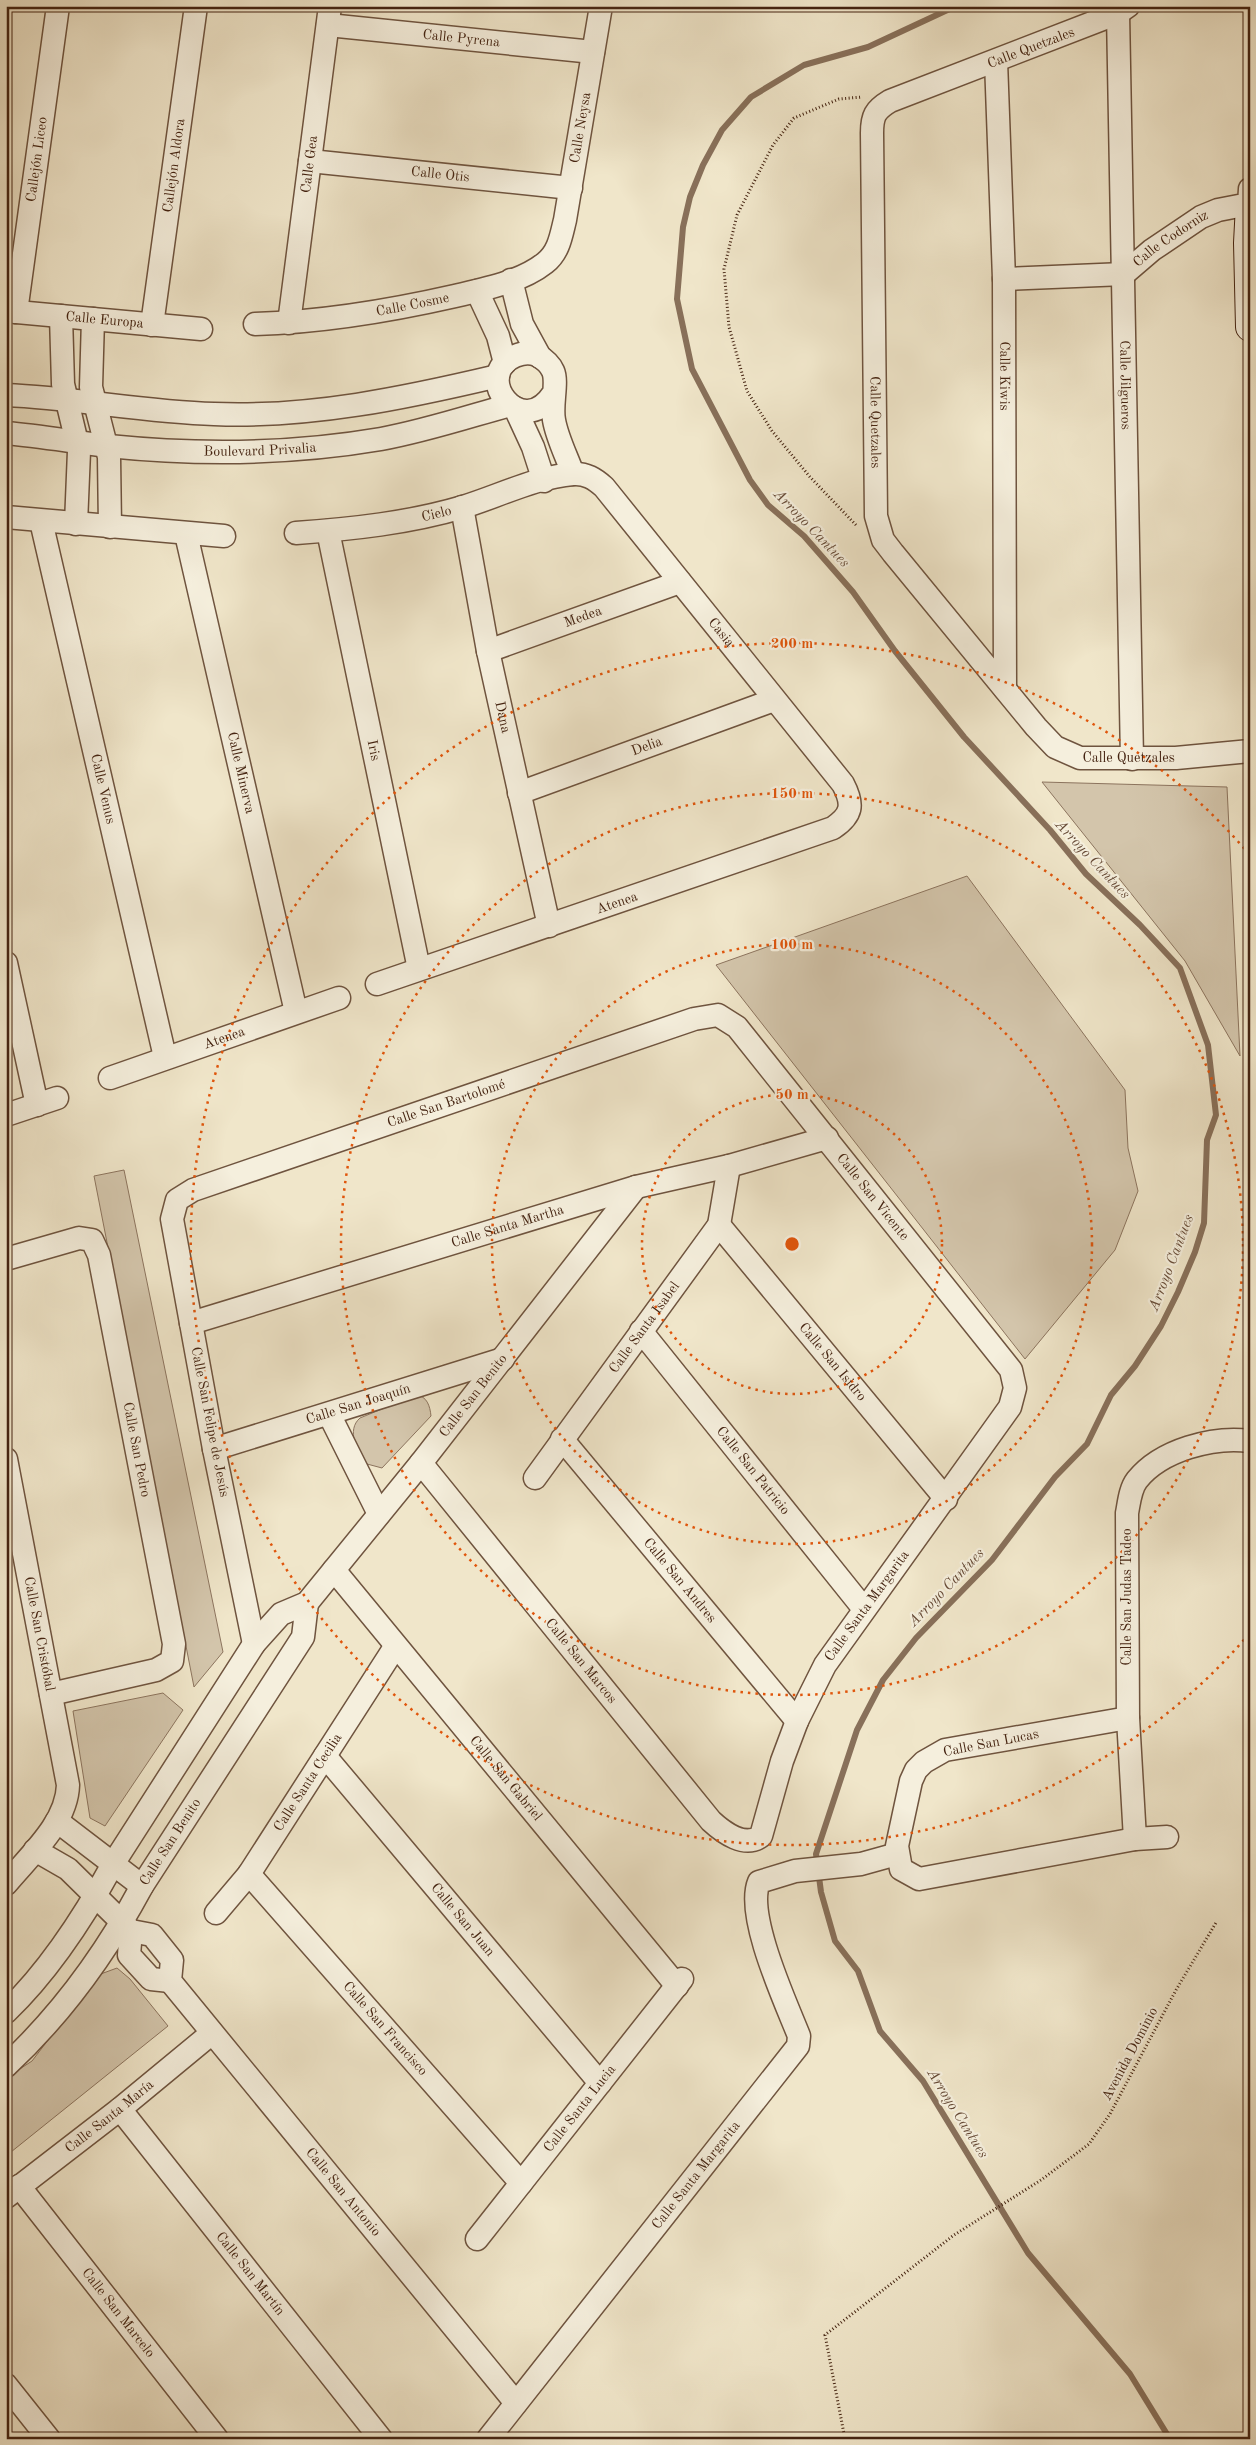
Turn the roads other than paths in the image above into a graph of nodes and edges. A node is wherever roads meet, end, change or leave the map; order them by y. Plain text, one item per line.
1 (58, 6) edge
2 (196, 6) edge
3 (601, 6) edge
4 (1123, 10) edge
5 (329, 15) edge
6 (593, 52) junction
7 (996, 61) junction
8 (310, 161) junction
9 (571, 188) junction
10 (1250, 189) edge
11 (1250, 204) edge
12 (1249, 243) edge
13 (558, 248) joint
14 (1124, 274) junction
15 (1004, 279) junction
16 (511, 280) junction
17 (477, 291) junction
18 (11, 312) edge
19 (61, 316) junction
20 (93, 319) junction
21 (289, 323) junction
22 (255, 324) dead end
23 (152, 325) junction
24 (1250, 327) edge
25 (201, 329) dead end
26 (540, 357) junction
27 (502, 369) junction
28 (553, 394) junction
29 (6, 395) edge
30 (66, 399) junction
31 (94, 402) junction
32 (513, 407) junction
33 (6, 433) edge
34 (78, 441) junction
35 (107, 446) junction
36 (573, 474) junction
37 (544, 480) junction
38 (462, 507) junction
39 (6, 517) edge
40 (41, 521) junction
41 (76, 524) junction
42 (110, 527) junction
43 (328, 531) junction
44 (296, 533) dead end
45 (186, 534) junction
46 (224, 536) dead end
47 (680, 582) junction
48 (488, 651) junction
49 (1005, 689) junction
50 (774, 700) junction
51 (1250, 751) edge
52 (1132, 759) junction
53 (519, 792) junction
54 (849, 811) joint
55 (549, 926) junction
56 (6, 963) edge
57 (419, 969) junction
58 (377, 984) dead end
59 (339, 998) dead end
60 (296, 1012) junction
61 (718, 1015) joint
62 (165, 1057) junction
63 (110, 1078) dead end
64 (6, 1115) edge
65 (827, 1138) junction
66 (729, 1166) junction
67 (636, 1187) junction
68 (177, 1200) joint
69 (719, 1225) junction
70 (6, 1259) edge
71 (191, 1324) junction
72 (641, 1331) junction
73 (504, 1359) junction
74 (1015, 1388) joint
75 (329, 1414) junction
76 (562, 1440) junction
77 (1250, 1441) edge
78 (214, 1449) junction
79 (6, 1459) edge
80 (421, 1463) junction
81 (535, 1478) dead end
82 (946, 1499) junction
83 (379, 1514) junction
84 (334, 1570) junction
85 (307, 1603) junction
86 (864, 1609) junction
87 (254, 1644) junction
88 (395, 1647) junction
89 (52, 1694) junction
90 (1128, 1718) junction
91 (797, 1721) junction
92 (325, 1756) junction
93 (61, 1814) junction
94 (1167, 1837) dead end
95 (1135, 1839) junction
96 (754, 1842) joint
97 (35, 1850) junction
98 (897, 1854) junction
99 (113, 1864) junction
100 (249, 1874) junction
101 (6, 1884) edge
102 (142, 1886) junction
103 (96, 1894) junction
104 (216, 1913) dead end
105 (127, 1926) junction
106 (170, 1981) junction
107 (679, 1983) joint
108 (6, 2012) edge
109 (212, 2033) junction
110 (6, 2066) edge
111 (600, 2083) junction
112 (120, 2109) junction
113 (521, 2184) junction
114 (13, 2192) edge
115 (478, 2239) dead end
116 (6, 2385) edge
117 (516, 2403) junction
118 (50, 2439) edge
119 (217, 2439) edge
120 (381, 2439) edge
121 (488, 2439) edge

1 - 18 street, Callejón Liceo
2 - 23 street, Callejón Aldora
3 - 6 street, Calle Neysa
4 - 7 street, Calle Quetzales
4 - 14 street, Calle Jilgueros
5 - 6 street, Calle Pyrena
5 - 8 street, Calle Gea
6 - 9 street, Calle Neysa
7 - 15 street, Calle Kiwis
7 - 49 street, Calle Quetzales
8 - 9 street, Calle Otis
8 - 21 street, Calle Gea
9 - 13 street, Calle Neysa
10 - 11 street
11 - 12 street
11 - 14 street, Calle Codorniz
12 - 24 street
13 - 16 street, Calle Cosme
14 - 15 street, Calle Codorniz
14 - 52 street, Calle Jilgueros
15 - 49 street, Calle Kiwis
16 - 17 street, Calle Cosme
16 - 26 street
17 - 21 street, Calle Cosme
17 - 27 street
18 - 19 street, Calle Europa
19 - 20 street, Calle Europa
19 - 30 street
20 - 23 street, Calle Europa
20 - 31 street
21 - 22 street, Calle Cosme
23 - 25 street, Calle Europa
26 - 27 street
26 - 28 street
27 - 31 street
27 - 32 street
28 - 32 street
28 - 36 street
29 - 30 street
30 - 31 street
30 - 34 street
31 - 35 street
32 - 35 street, Boulevard Privalia
32 - 37 street
33 - 34 street, Boulevard Privalia
34 - 35 street, Boulevard Privalia
34 - 41 street
35 - 42 street
36 - 37 street, Cielo
36 - 47 street, Casia
37 - 38 street, Cielo
38 - 43 street, Cielo
38 - 48 street, Dana
39 - 40 street
40 - 41 street
40 - 62 street, Calle Venus
41 - 42 street
42 - 45 street
43 - 44 street, Cielo
43 - 57 street, Iris
45 - 46 street
45 - 60 street, Calle Minerva
47 - 48 street, Medea
47 - 50 street, Casia
48 - 53 street, Dana
49 - 52 street, Calle Quetzales
50 - 53 street, Delia
50 - 54 street, Casia
51 - 52 street, Calle Quetzales
53 - 55 street, Dana
54 - 55 street, Atenea
55 - 57 street, Atenea
56 - 64 street
57 - 58 street, Atenea
59 - 60 street, Atenea
60 - 62 street, Atenea
61 - 65 street, Calle San Vicente
61 - 68 street, Calle San Bartolomé
62 - 63 street, Atenea
65 - 66 street, Calle Santa Martha
65 - 74 street, Calle San Vicente
66 - 67 street, Calle Santa Martha
66 - 69 street, Calle Santa Isabel
67 - 71 street, Calle Santa Martha
67 - 73 street, Calle San Benito
68 - 71 street, Calle San Felipe de Jesús
69 - 72 street, Calle Santa Isabel
69 - 82 street, Calle San Isidro
70 - 89 street, Calle San Pedro
71 - 78 street, Calle San Felipe de Jesús
72 - 76 street, Calle Santa Isabel
72 - 86 street, Calle San Patricio
73 - 75 street, Calle San Joaquín
73 - 80 street, Calle San Benito
74 - 82 street, Calle Santa Margarita
75 - 78 street, Calle San Joaquín
75 - 83 street
76 - 81 street, Calle Santa Isabel
76 - 91 street, Calle San Andres
77 - 90 street, Calle San Judas Tadeo
78 - 87 street, Calle San Felipe de Jesús
79 - 89 street, Calle San Cristóbal
80 - 83 street, Calle San Benito
80 - 96 street, Calle San Marcos
82 - 86 street, Calle Santa Margarita
83 - 84 street, Calle San Benito
84 - 85 street, Calle San Benito
84 - 88 street, Calle San Gabriel
85 - 87 street, Calle San Benito
85 - 102 street, Calle San Benito
86 - 91 street, Calle Santa Margarita
87 - 99 street, Calle San Benito
88 - 92 street, Calle Santa Cecilia
88 - 107 street, Calle San Gabriel
89 - 93 street, Calle San Cristóbal
90 - 95 street, Calle San Judas Tadeo
90 - 98 street, Calle San Lucas
91 - 96 street, Calle Santa Margarita
92 - 100 street, Calle Santa Cecilia
92 - 111 street, Calle San Juan
93 - 97 street
93 - 99 street
94 - 95 street
95 - 98 street
97 - 101 street
97 - 103 street
98 - 117 street, Calle Santa Margarita
99 - 102 street
99 - 103 street, Calle San Benito
100 - 104 street, Calle Santa Cecilia
100 - 113 street, Calle San Francisco
102 - 105 street, Calle San Benito
103 - 105 street
103 - 108 street, Calle San Benito
105 - 106 street
105 - 106 street
105 - 110 street, Calle San Benito
106 - 109 street, Calle San Antonio
107 - 111 street, Calle Santa Lucia
109 - 112 street, Calle Santa María
109 - 117 street, Calle San Antonio
111 - 113 street, Calle Santa Lucia
112 - 114 street, Calle Santa María
112 - 120 street, Calle San Martín
113 - 115 street, Calle Santa Lucia
114 - 119 street, Calle San Marcelo
116 - 118 street
117 - 121 street, Calle Santa Margarita

